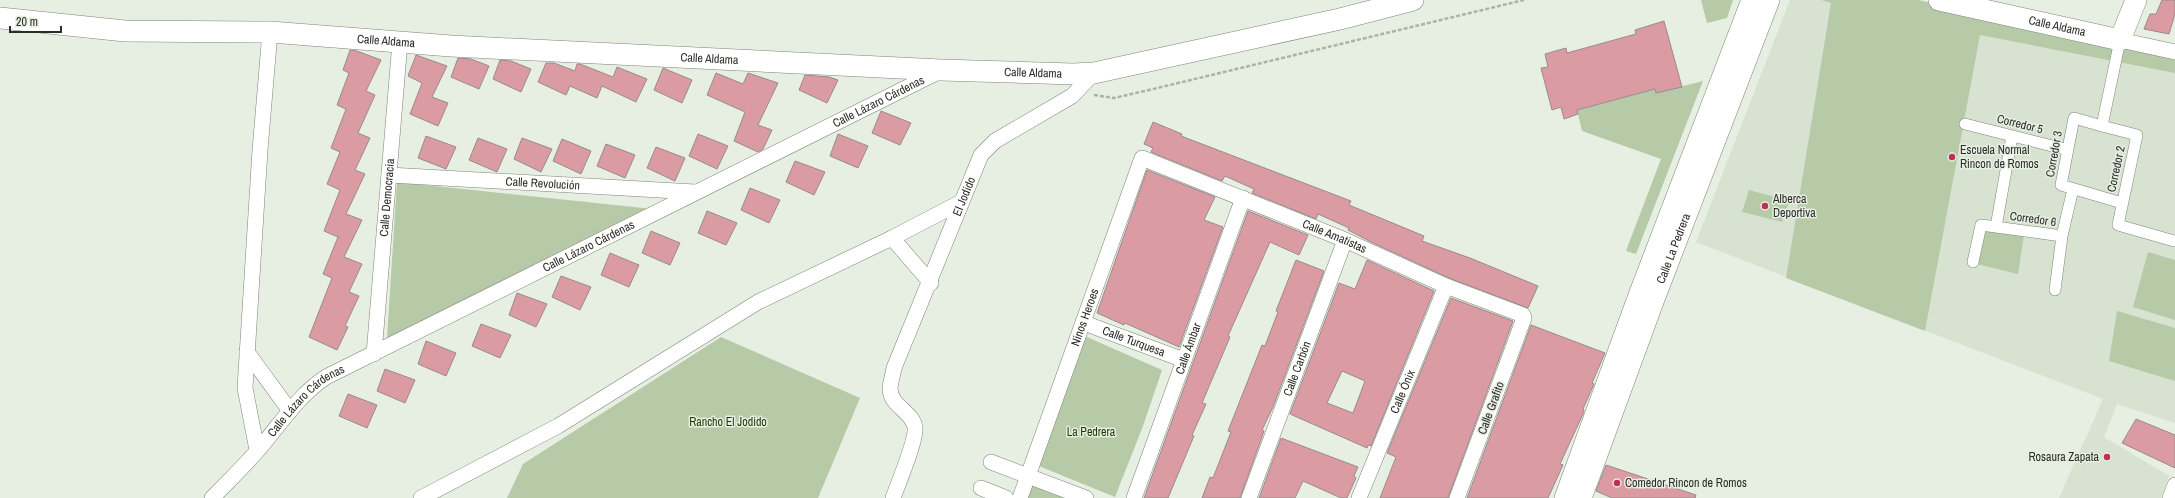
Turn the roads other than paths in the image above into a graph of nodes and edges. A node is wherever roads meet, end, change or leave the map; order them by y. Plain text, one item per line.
1 (1413, 0) edge
2 (1752, 0) edge
3 (1769, 0) edge
4 (1939, 0) edge
5 (2120, 0) edge
6 (2136, 0) edge
7 (0, 18) edge
8 (270, 32) junction
9 (2113, 39) junction
10 (400, 42) junction
11 (2175, 52) edge
12 (941, 70) junction
13 (1094, 73) junction
14 (1965, 124) dead end
15 (2102, 126) junction
16 (2012, 136) junction
17 (2068, 150) junction
18 (1142, 158) joint
19 (389, 175) junction
20 (2073, 189) junction
21 (697, 192) junction
22 (1243, 198) junction
23 (961, 202) junction
24 (2122, 203) junction
25 (1996, 227) junction
26 (2062, 236) junction
27 (892, 238) junction
28 (1345, 240) junction
29 (2174, 241) dead end
30 (1973, 262) dead end
31 (1656, 274) junction
32 (931, 283) junction
33 (1446, 286) junction
34 (2055, 290) dead end
35 (1524, 318) joint
36 (1084, 323) junction
37 (247, 352) junction
38 (374, 354) junction
39 (1184, 360) junction
40 (290, 411) junction
41 (257, 450) junction
42 (991, 462) dead end
43 (1028, 476) junction
44 (981, 488) dead end
45 (212, 498) edge
46 (421, 498) edge
47 (893, 498) edge
48 (1006, 498) edge
49 (1020, 498) edge
50 (1086, 498) edge
51 (1134, 498) edge
52 (1249, 498) edge
53 (1359, 498) edge
54 (1457, 498) edge
55 (1565, 498) edge
56 (1581, 498) edge

1 - 13 main road, Calle Aldama
2 - 31 main road, Calle La Pedrera
3 - 31 main road, Calle La Pedrera
4 - 9 main road, Calle Aldama
5 - 9 main road
6 - 9 main road
7 - 8 main road, Calle Aldama
8 - 10 main road, Calle Aldama
8 - 37 street
9 - 11 street, Calle Aldama
9 - 15 street
10 - 12 main road, Calle Aldama
10 - 19 street, Calle Democracia
12 - 13 main road, Calle Aldama
12 - 21 street, Calle Lázaro Cárdenas
13 - 23 street, El Jodido
14 - 16 street, Corredor 5
15 - 17 street, Corredor 3
15 - 24 street, Corredor 2
16 - 17 street, Corredor 5
16 - 25 street, Corredor 6
17 - 20 street, Corredor 3
18 - 22 street, Calle Amatistas
18 - 36 street, Ninos Heroes
19 - 21 street, Calle Revolución
19 - 38 street, Calle Democracia
20 - 24 street
20 - 26 street, Corredor 6
21 - 38 street, Calle Lázaro Cárdenas
22 - 28 street, Calle Amatistas
22 - 39 street, Calle Ámbar
23 - 27 street
23 - 32 street, El Jodido
24 - 29 street, Corredor 2
25 - 26 street, Corredor 6
25 - 30 street
26 - 34 street
27 - 32 street
27 - 46 street
28 - 33 street, Calle Amatistas
28 - 52 street, Calle Carbón
31 - 55 main road, Calle La Pedrera
31 - 56 main road, Calle La Pedrera
32 - 47 street, El Jodido
33 - 35 street, Calle Amatistas
33 - 53 street, Calle Ónix
35 - 54 street, Calle Grafito
36 - 39 street, Calle Turquesa
36 - 43 street, Ninos Heroes
37 - 40 street
37 - 41 street
38 - 40 street, Calle Lázaro Cárdenas
39 - 51 street, Calle Ámbar
40 - 41 street, Calle Lázaro Cárdenas
41 - 45 street, Calle Lázaro Cárdenas
42 - 43 street
43 - 49 street, Ninos Heroes
43 - 50 street
44 - 48 street

